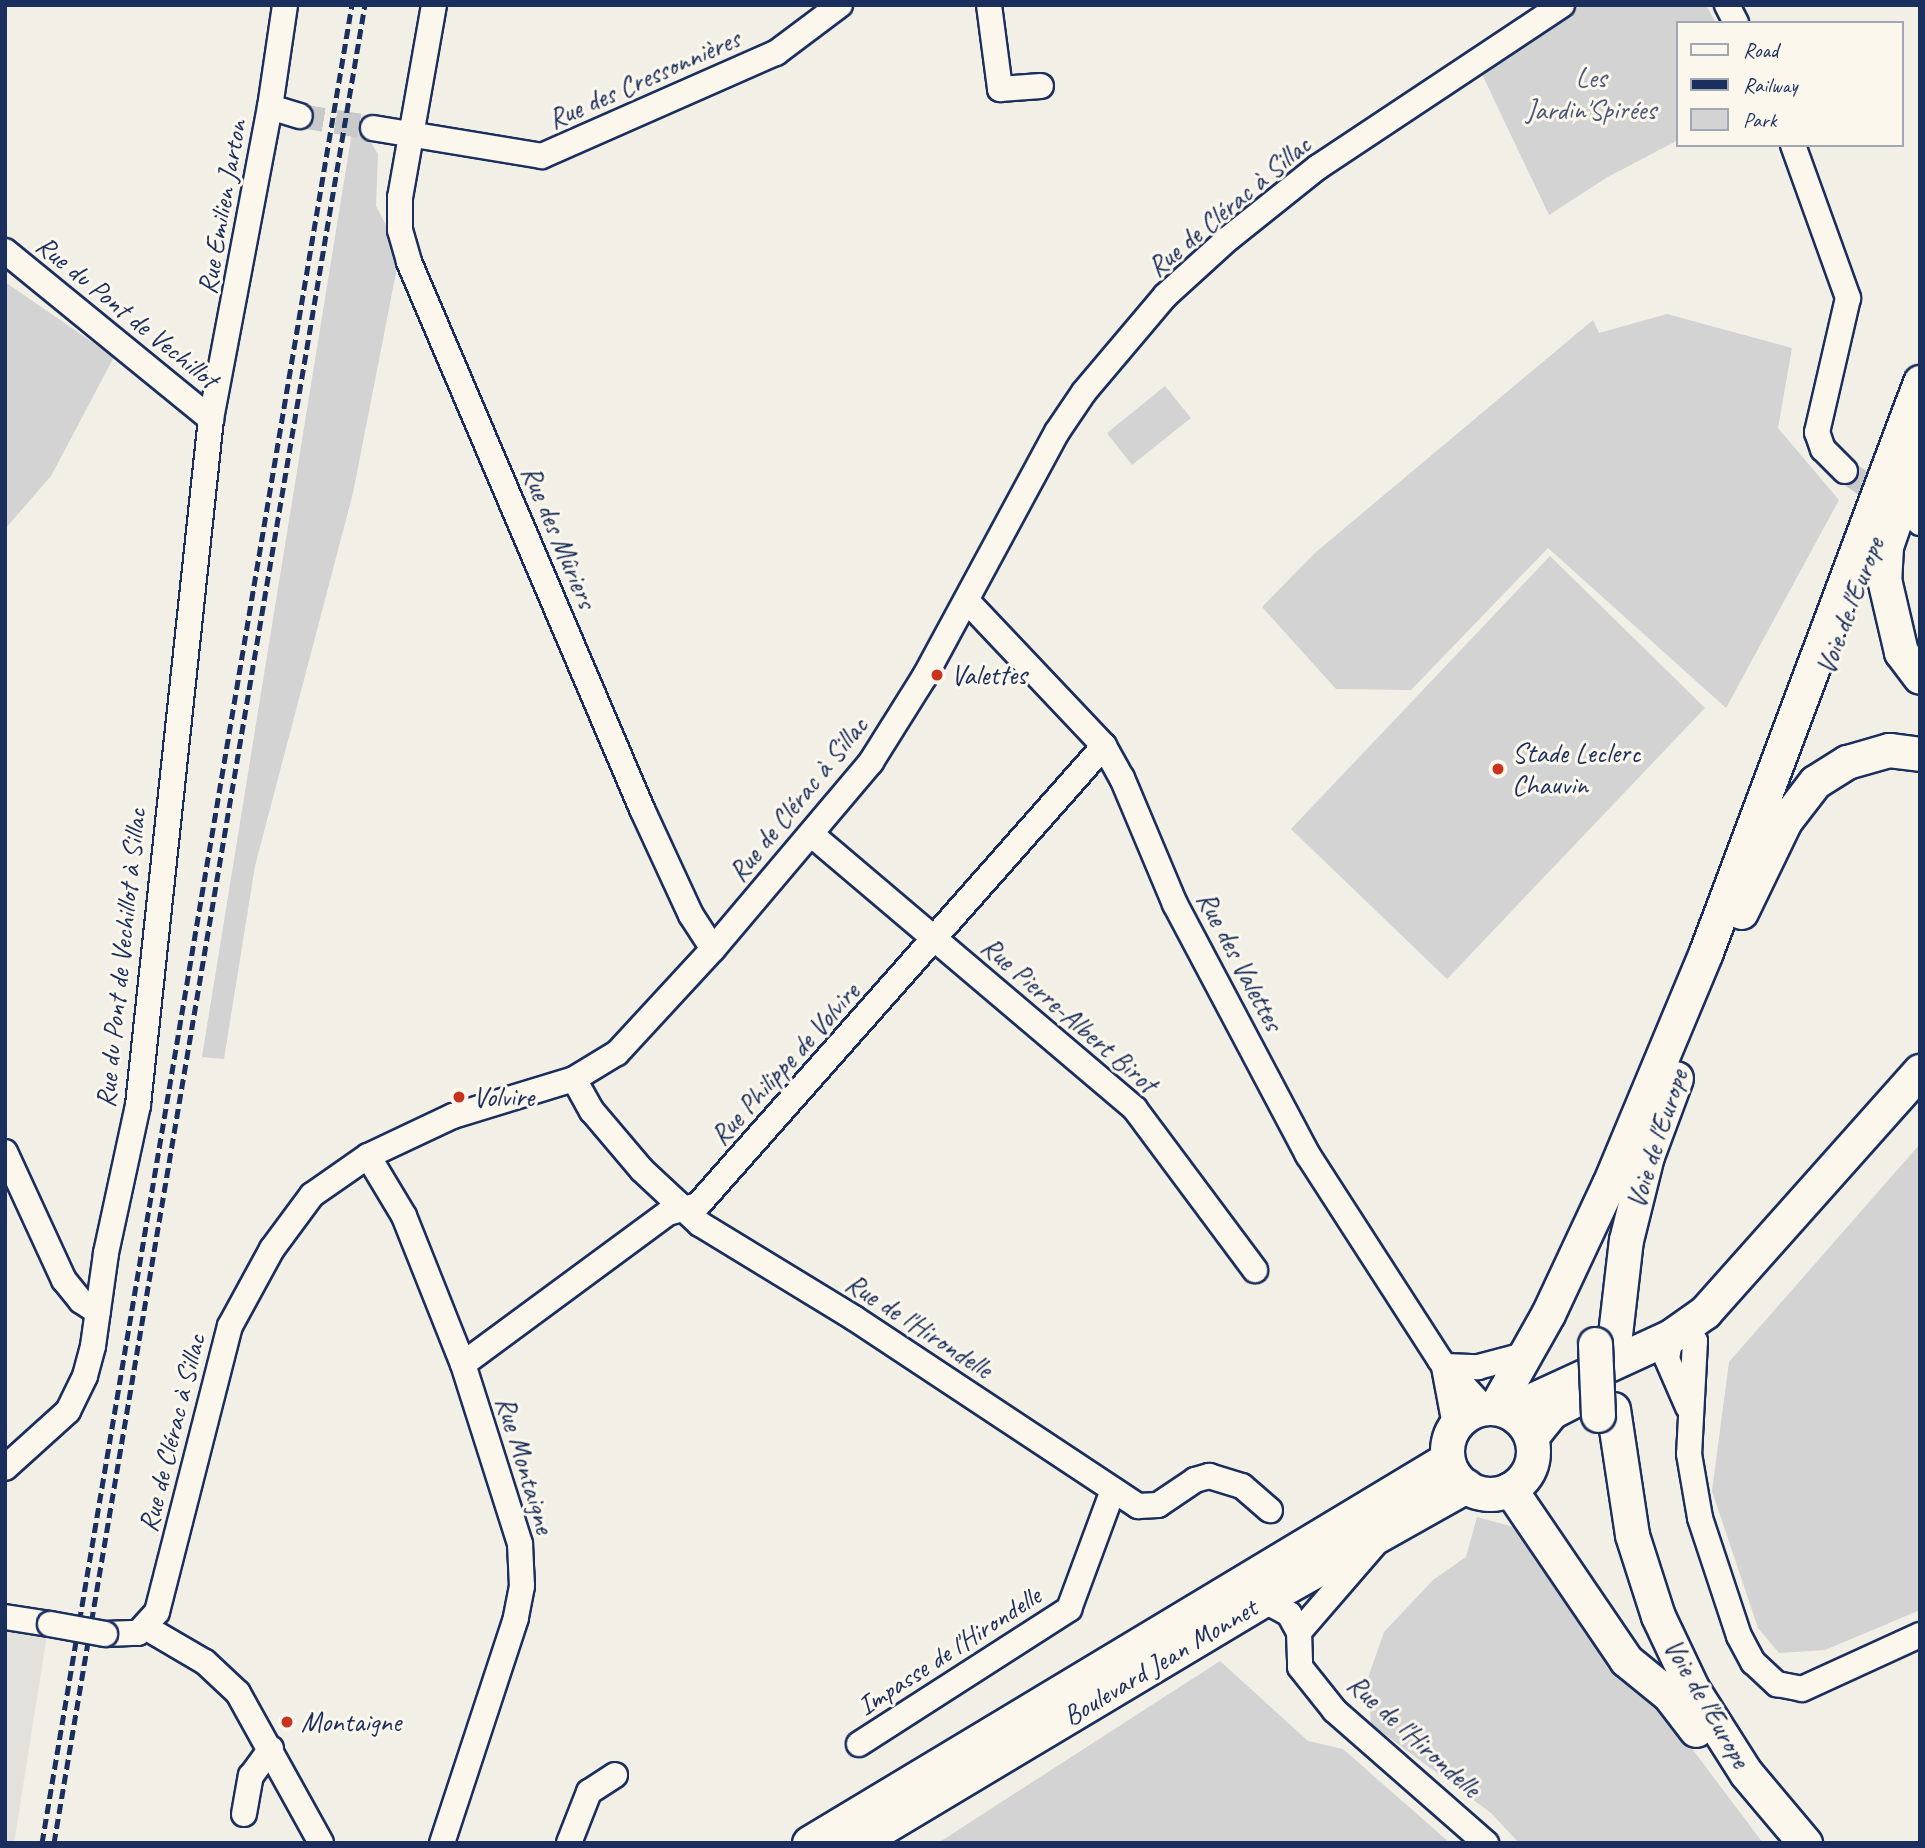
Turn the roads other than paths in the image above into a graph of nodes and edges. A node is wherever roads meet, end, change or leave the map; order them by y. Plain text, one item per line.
1 (285, 5) edge
2 (434, 5) edge
3 (840, 5) edge
4 (989, 5) edge
5 (1562, 5) edge
6 (1727, 5) edge
7 (1735, 21) edge
8 (1041, 86) dead end
9 (270, 107) junction
10 (300, 116) tunnel mouth
11 (373, 128) tunnel mouth
12 (409, 136) junction
13 (1794, 147) edge
14 (5, 251) edge
15 (1920, 382) edge
16 (211, 419) junction
17 (1920, 427) edge
18 (1920, 447) edge
19 (1846, 471) tunnel mouth
20 (967, 601) junction
21 (1920, 677) edge
22 (1104, 746) junction
23 (1920, 754) edge
24 (811, 834) junction
25 (936, 939) junction
26 (713, 949) junction
27 (1715, 951) junction
28 (1920, 1071) edge
29 (574, 1079) junction
30 (1920, 1100) edge
31 (5, 1152) edge
32 (368, 1156) junction
33 (682, 1210) junction
34 (1255, 1270) dead end
35 (98, 1312) junction
36 (1679, 1341) junction
37 (1524, 1355) junction
38 (463, 1364) junction
39 (1444, 1366) junction
40 (1496, 1409) junction
41 (1689, 1410) junction
42 (1605, 1412) junction
43 (1455, 1425) junction
44 (1531, 1437) junction
45 (5, 1468) edge
46 (1457, 1473) junction
47 (1510, 1489) junction
48 (1113, 1490) junction
49 (1270, 1510) dead end
50 (1390, 1527) junction
51 (1262, 1600) junction
52 (5, 1617) edge
53 (145, 1627) junction
54 (1299, 1632) junction
55 (1920, 1635) edge
56 (859, 1744) dead end
57 (271, 1748) junction
58 (1716, 1757) junction
59 (615, 1775) dead end
60 (244, 1814) dead end
61 (321, 1843) edge
62 (442, 1843) edge
63 (569, 1843) edge
64 (809, 1843) edge
65 (857, 1843) edge
66 (1486, 1843) edge
67 (1783, 1843) edge
68 (1805, 1843) edge

1 - 9 street, Rue Emilien Jarton
2 - 12 street, Rue des Mûriers
3 - 12 street, Rue des Cressonnières
4 - 8 street
5 - 20 street, Rue de Clérac à Sillac
6 - 7 street
9 - 10 street
9 - 16 street, Rue Emilien Jarton
11 - 12 street, Rue des Cressonnières
12 - 26 street, Rue des Mûriers
13 - 19 street
14 - 16 street, Rue du Pont de Vechillot
15 - 27 main road
16 - 35 street, Rue du Pont de Vechillot à Sillac
17 - 27 main road, Voie de l'Europe
18 - 21 main road
20 - 22 street, Rue des Valettes
20 - 24 street, Rue de Clérac à Sillac
22 - 25 street, Rue Philippe de Volvire
22 - 39 street, Rue des Valettes
23 - 27 main road
24 - 25 street, Rue Pierre-Albert Birot
24 - 26 street, Rue de Clérac à Sillac
25 - 33 street, Rue Philippe de Volvire
25 - 34 street, Rue Pierre-Albert Birot
26 - 29 street, Rue de Clérac à Sillac
27 - 37 main road
27 - 42 main road, Voie de l'Europe, bridge
28 - 36 main road
29 - 32 street, Rue de Clérac à Sillac
29 - 33 street, Rue de l'Hirondelle
30 - 36 main road
31 - 35 street
32 - 38 street, Rue Montaigne
32 - 53 street, Rue de Clérac à Sillac
33 - 38 street, Rue Philippe de Volvire
33 - 48 street, Rue de l'Hirondelle
35 - 45 street, Rue du Pont de Vechillot à Sillac
36 - 40 main road
36 - 41 street
36 - 41 street
36 - 44 main road
37 - 39 street
37 - 40 main road
38 - 62 street, Rue Montaigne
39 - 40 street, Rue des Valettes
39 - 43 street, Rue des Valettes
40 - 43 main road
40 - 44 main road
41 - 55 street
42 - 58 main road, Voie de l'Europe
42 - 68 main road, Voie de l'Europe
43 - 46 main road
44 - 47 main road
46 - 47 main road
46 - 50 main road, Boulevard Jean Monnet
46 - 64 main road
47 - 58 main road
48 - 49 street, Rue de l'Hirondelle
48 - 56 street, Impasse de l'Hirondelle
50 - 51 main road, Boulevard Jean Monnet
50 - 54 street
51 - 54 street
51 - 65 main road, Boulevard Jean Monnet
52 - 53 street, bridge
53 - 57 street
54 - 66 street, Rue de l'Hirondelle
57 - 60 street
57 - 61 street
58 - 67 main road, Voie de l'Europe
59 - 63 street

